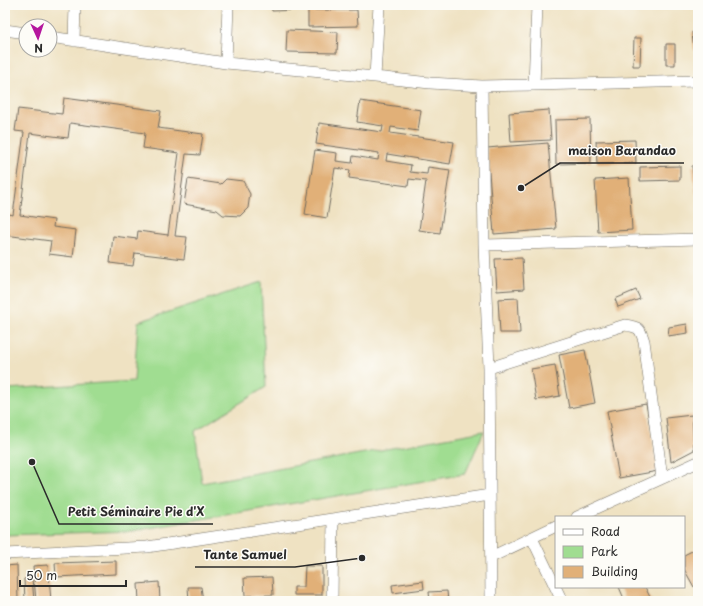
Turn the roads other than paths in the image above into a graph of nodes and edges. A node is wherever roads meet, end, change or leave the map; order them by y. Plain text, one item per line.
1 (74, 5) edge
2 (228, 5) edge
3 (379, 5) edge
4 (537, 5) edge
5 (5, 30) edge
6 (18, 32) edge
7 (58, 38) edge
8 (74, 41) junction
9 (226, 63) junction
10 (375, 77) junction
11 (698, 81) edge
12 (482, 86) junction
13 (534, 86) junction
14 (698, 239) edge
15 (484, 245) junction
16 (489, 368) junction
17 (698, 462) edge
18 (662, 478) junction
19 (490, 495) junction
20 (579, 516) edge
21 (333, 519) junction
22 (555, 526) edge
23 (532, 538) junction
24 (5, 554) edge
25 (491, 557) junction
26 (555, 586) edge
27 (556, 588) edge
28 (332, 601) edge
29 (491, 601) edge
30 (562, 601) edge

1 - 8 street
2 - 9 street
3 - 10 street
4 - 13 street
5 - 6 street
7 - 8 street
8 - 9 street
9 - 10 street
10 - 12 street
11 - 13 street
12 - 13 street
12 - 15 street
14 - 15 street
15 - 16 street
16 - 18 street
16 - 19 street
17 - 18 street
18 - 20 street
19 - 21 street
19 - 25 street
21 - 24 street
21 - 28 street
22 - 23 street
23 - 25 street
23 - 26 street
25 - 29 street
27 - 30 street

